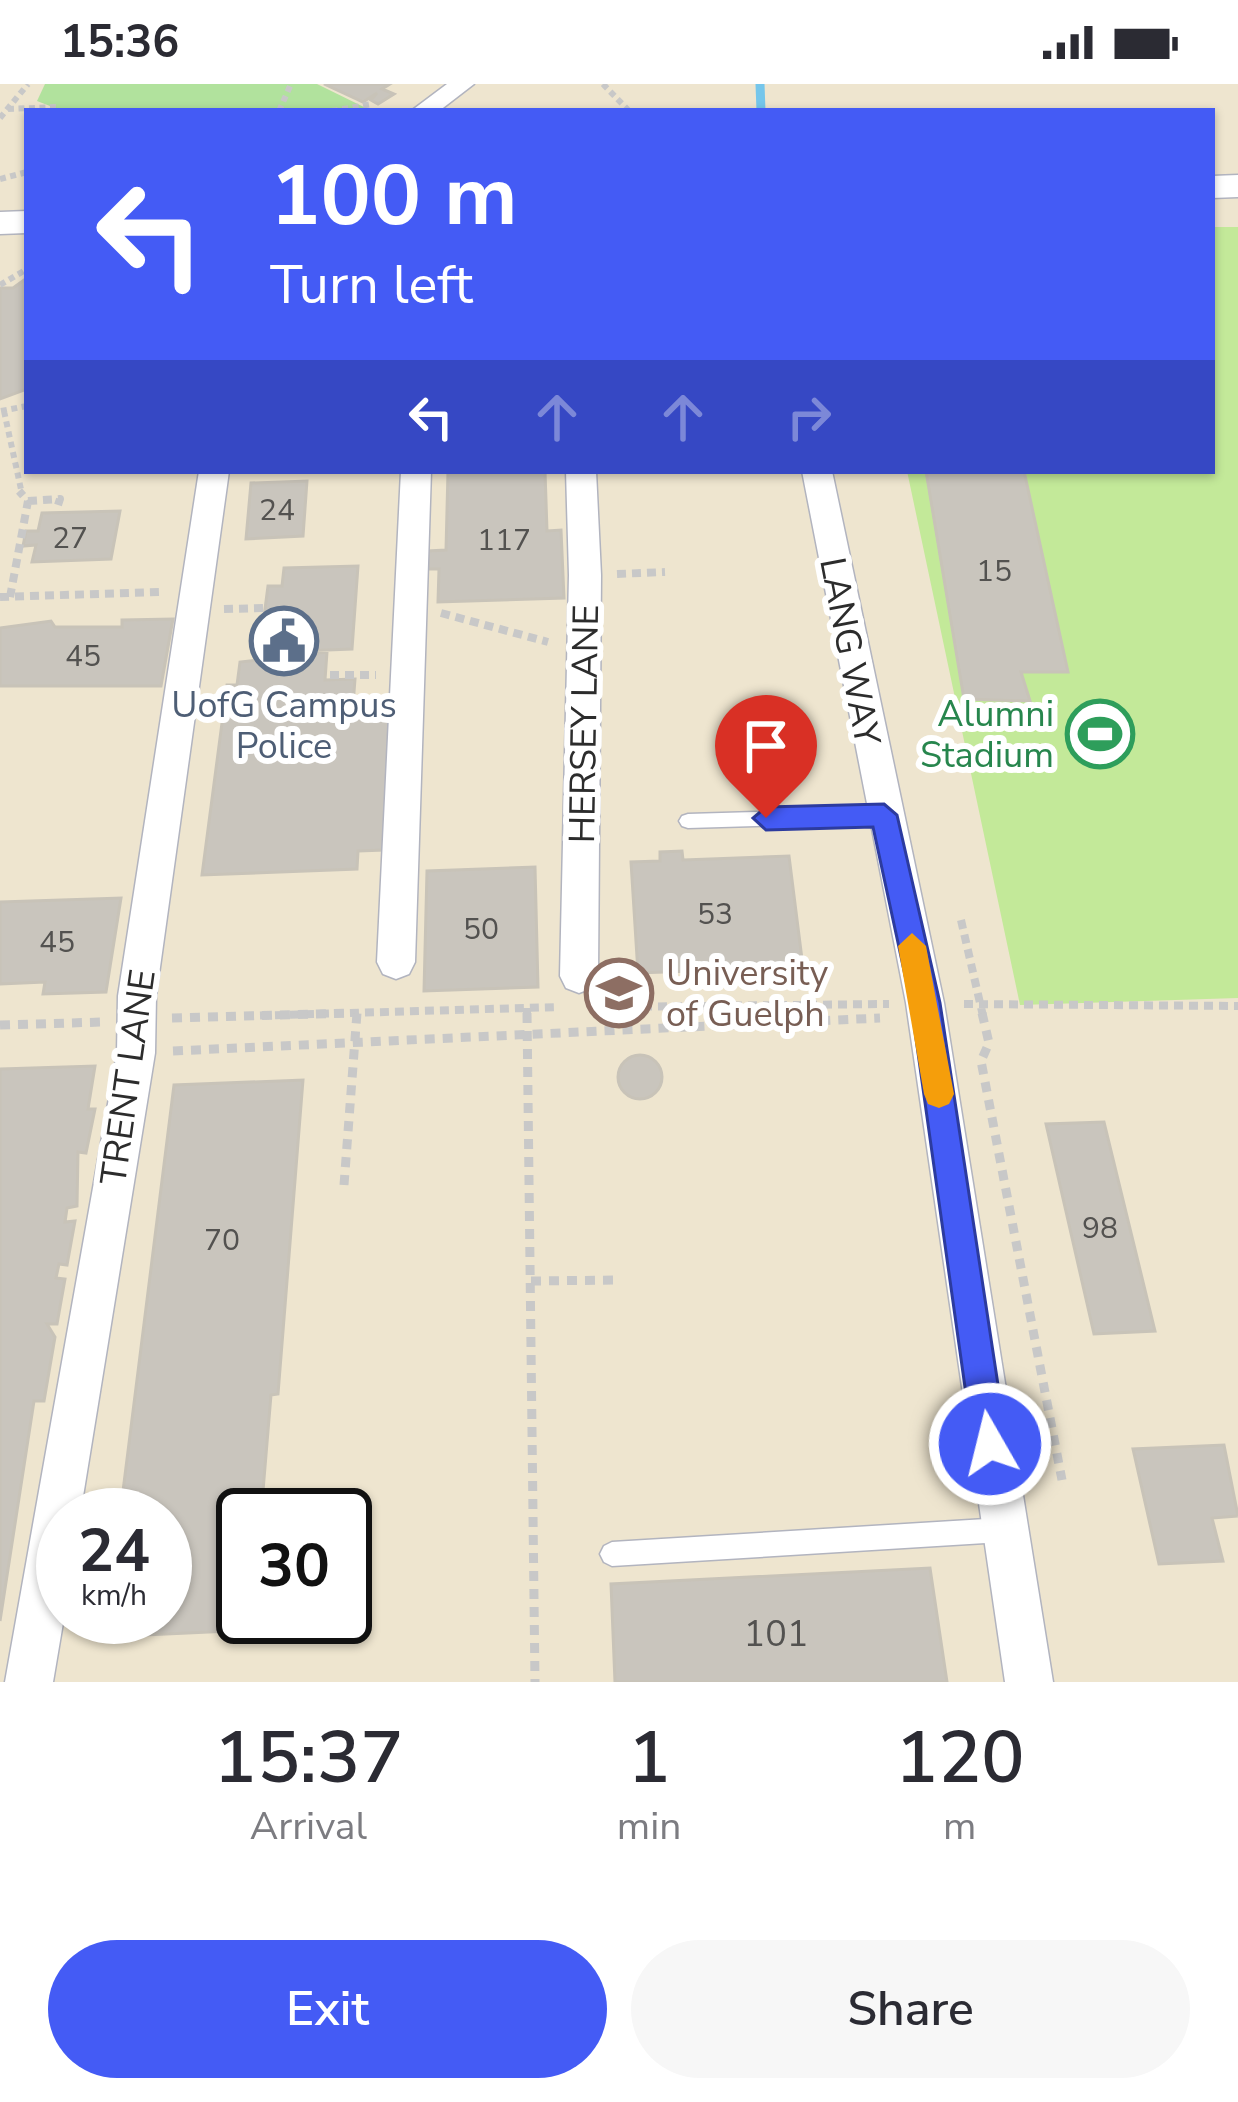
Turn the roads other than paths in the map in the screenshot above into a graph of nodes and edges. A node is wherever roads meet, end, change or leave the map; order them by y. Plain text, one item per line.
1 (462, 84) edge
2 (427, 108) edge
3 (214, 474) edge
4 (416, 474) edge
5 (581, 474) edge
6 (818, 474) edge
7 (884, 815) junction
8 (688, 821) dead end
9 (397, 962) dead end
10 (585, 992) road end
11 (1003, 1530) junction
12 (612, 1555) dead end
13 (29, 1682) edge
14 (1029, 1682) edge

1 - 2 street
3 - 13 street, TRENT LANE
4 - 9 street
5 - 10 street, HERSEY LANE
6 - 7 street, LANG WAY
7 - 8 lane
7 - 11 street, LANG WAY
11 - 12 lane
11 - 14 street, LANG WAY

